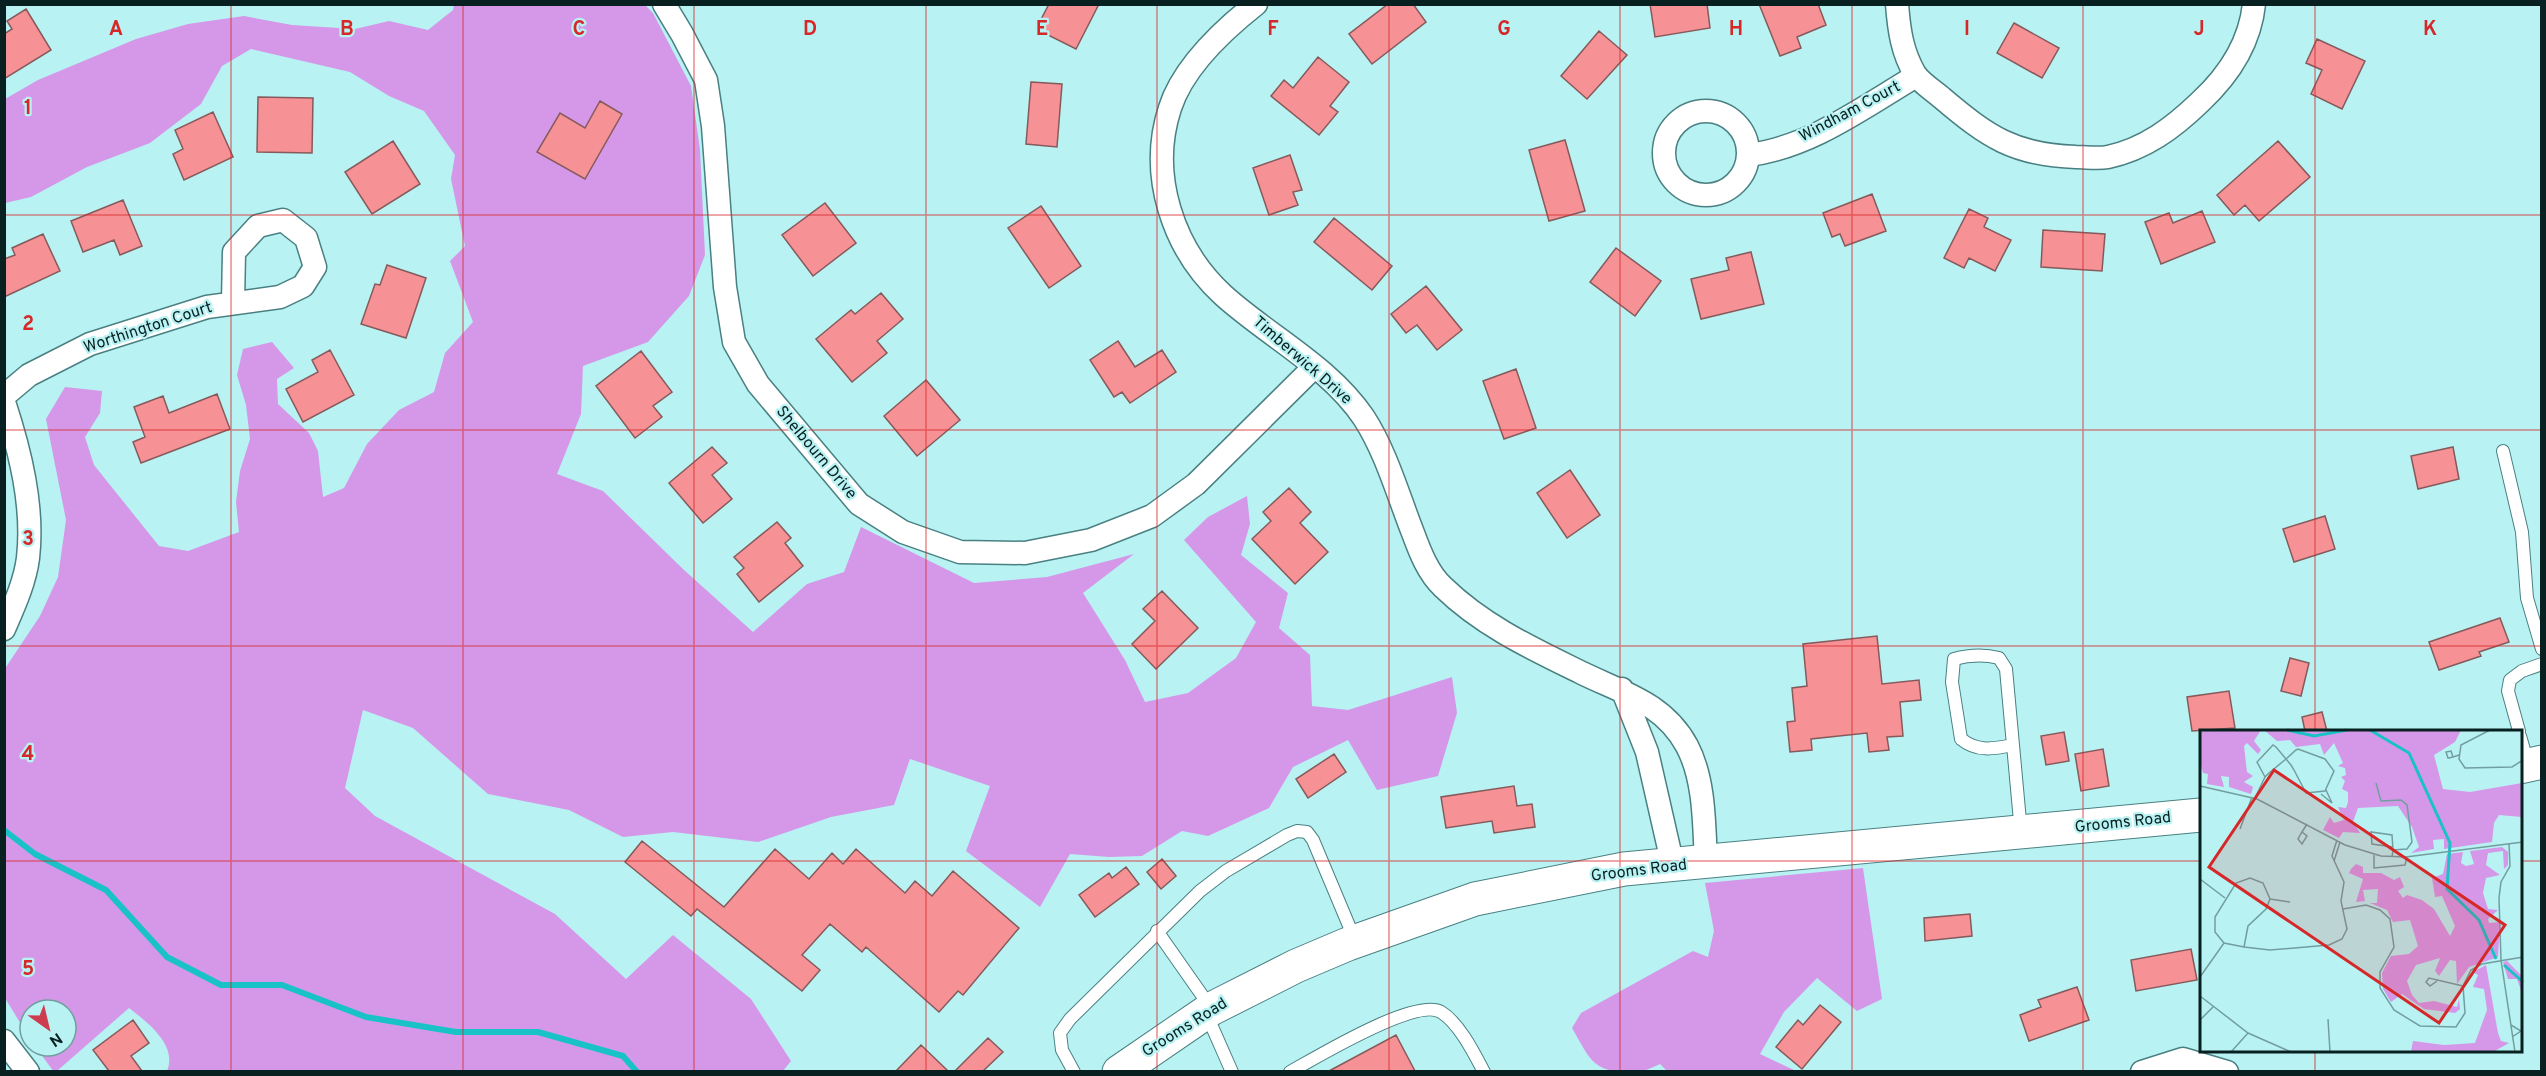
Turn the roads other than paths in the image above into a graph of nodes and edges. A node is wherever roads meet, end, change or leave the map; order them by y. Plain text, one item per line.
1 (664, 4) edge
2 (1256, 4) edge
3 (1897, 4) edge
4 (2254, 4) edge
5 (1916, 76) junction
6 (1748, 155) dead end
7 (233, 303) dead end
8 (1314, 367) junction
9 (4, 396) edge
10 (4, 402) edge
11 (2503, 451) dead end
12 (4, 629) edge
13 (2541, 649) edge
14 (2541, 664) edge
15 (1622, 689) junction
16 (2519, 730) edge
17 (2013, 745) junction
18 (2200, 815) edge
19 (2021, 833) junction
20 (1706, 863) junction
21 (1674, 866) junction
22 (1157, 931) junction
23 (1355, 941) junction
24 (1208, 1011) junction
25 (4, 1041) edge
26 (28, 1071) edge
27 (1074, 1071) edge
28 (1119, 1071) edge
29 (1233, 1071) edge
30 (1290, 1071) edge
31 (1484, 1071) edge
32 (2142, 1071) edge
33 (2228, 1071) edge

1 - 8 street, Shelbourn Drive
2 - 8 street, Timberwick Drive
3 - 5 street
4 - 5 street
5 - 6 street, Windham Court
7 - 9 street, Worthington Court
8 - 15 street, Timberwick Drive
10 - 12 street
11 - 13 lane
14 - 16 lane
15 - 20 street, Timberwick Drive
15 - 21 street
17 - 17 lane
17 - 19 lane
18 - 19 street, Grooms Road
19 - 20 street, Grooms Road
20 - 21 street, Grooms Road
21 - 23 street, Grooms Road
22 - 23 lane
22 - 24 lane
22 - 27 lane
23 - 24 street, Grooms Road
24 - 28 street, Grooms Road
24 - 29 lane
25 - 26 street
30 - 31 lane
32 - 33 street

